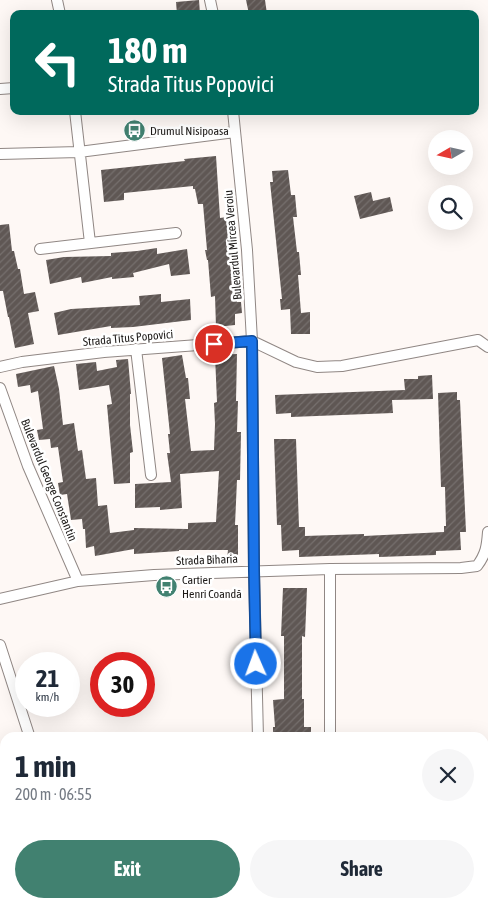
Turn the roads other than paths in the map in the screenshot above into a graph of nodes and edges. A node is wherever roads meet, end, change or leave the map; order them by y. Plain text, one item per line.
1 (74, 115) edge
2 (233, 115) edge
3 (235, 132) junction
4 (79, 152) junction
5 (0, 154) edge
6 (176, 233) dead end
7 (90, 243) junction
8 (40, 249) dead end
9 (252, 341) junction
10 (488, 347) edge
11 (136, 348) junction
12 (0, 366) edge
13 (0, 388) edge
14 (152, 475) dead end
15 (488, 532) edge
16 (330, 569) junction
17 (254, 571) junction
18 (78, 581) junction
19 (0, 599) edge
20 (0, 645) edge
21 (28, 732) edge
22 (258, 732) edge
23 (330, 732) edge

1 - 4 street
2 - 3 street, Bulevardul Mircea Veroiu
3 - 4 street
3 - 9 street, Bulevardul Mircea Veroiu
4 - 5 street
4 - 7 street
6 - 7 street
7 - 8 street
9 - 10 street, Strada Titus Popovici
9 - 11 street, Strada Titus Popovici
9 - 17 street, Bulevardul Mircea Veroiu
11 - 12 street, Strada Titus Popovici
11 - 14 street
13 - 18 street, Bulevardul George Constantin
15 - 16 street, Strada Biharia
16 - 17 street, Strada Biharia
16 - 23 street
17 - 18 street, Strada Biharia
17 - 22 street, Bulevardul Mircea Veroiu
18 - 19 street, Strada Biharia
20 - 21 street

